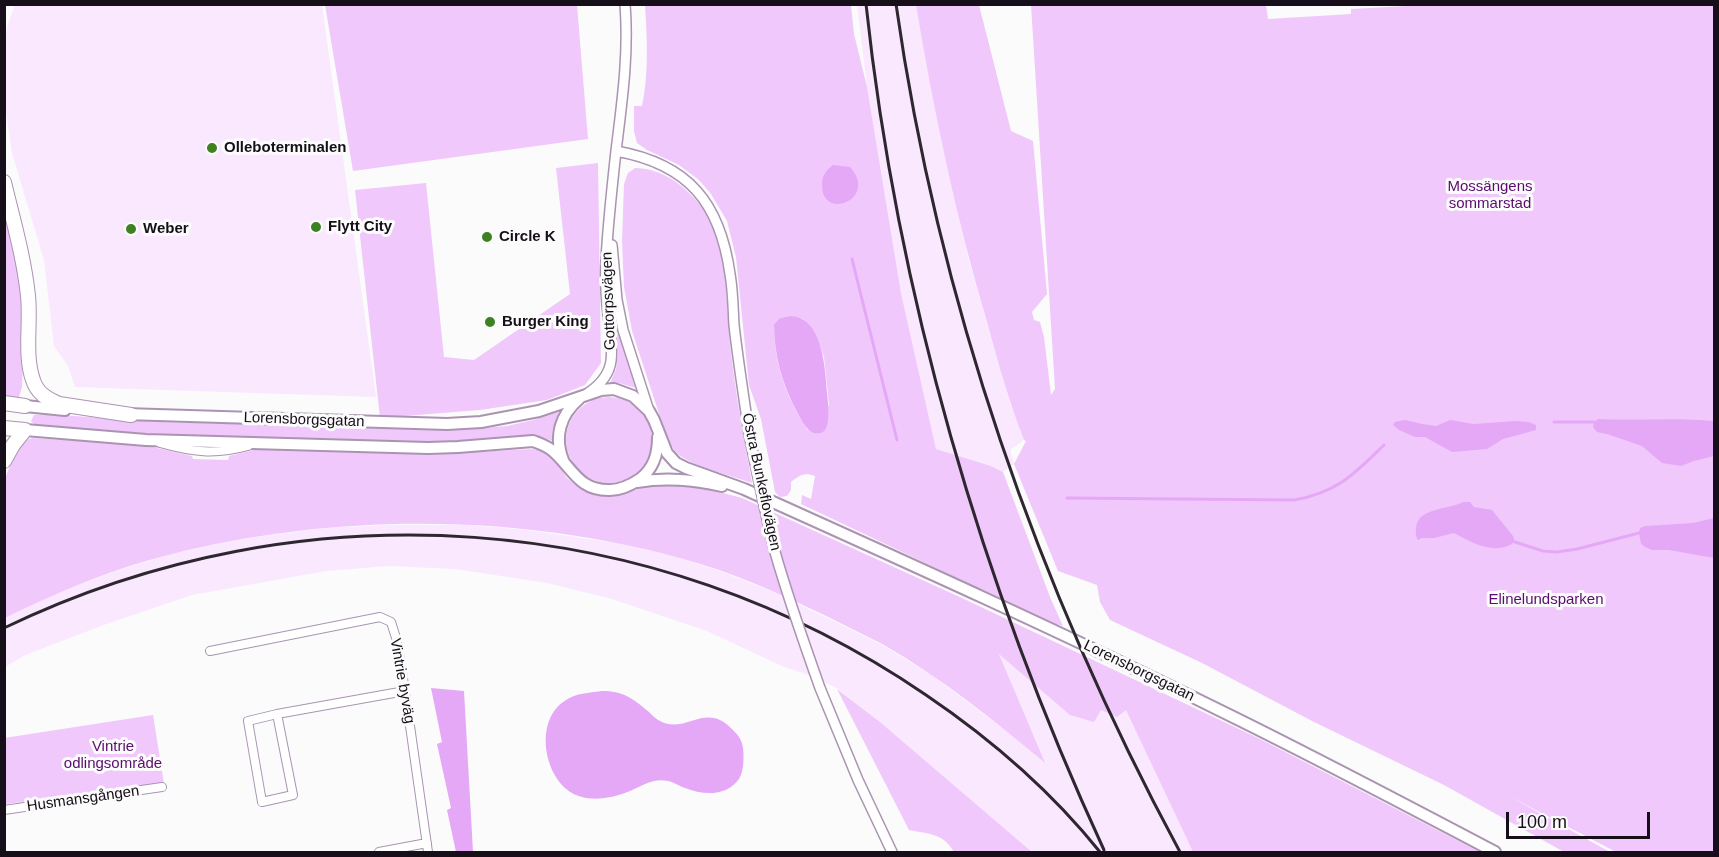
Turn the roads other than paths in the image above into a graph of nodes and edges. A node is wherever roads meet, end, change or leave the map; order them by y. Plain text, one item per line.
1 (625, 4) edge
2 (616, 151) junction
3 (4, 182) edge
4 (611, 197) junction
5 (583, 396) junction
6 (4, 404) edge
7 (25, 406) joint
8 (649, 411) junction
9 (131, 415) junction
10 (4, 428) edge
11 (25, 430) junction
12 (657, 430) junction
13 (4, 461) edge
14 (564, 463) junction
15 (634, 483) junction
16 (777, 504) junction
17 (210, 651) dead end
18 (405, 691) junction
19 (277, 714) junction
20 (162, 787) dead end
21 (4, 810) edge
22 (426, 843) junction
23 (379, 852) edge
24 (428, 852) edge
25 (892, 852) edge
26 (1495, 852) edge

1 - 2 street, Gottorpsvägen
2 - 4 street, Gottorpsvägen
2 - 25 street, Östra Bunkeflovägen, bridge
3 - 9 highway
4 - 5 street, Gottorpsvägen
4 - 8 street, Gottorpsvägen
5 - 8 main road, Lorensborgsgatan
5 - 9 main road, Lorensborgsgatan
5 - 14 main road
6 - 7 highway
7 - 9 main road, Lorensborgsgatan
8 - 12 main road, Lorensborgsgatan
10 - 11 highway
11 - 13 highway
11 - 14 main road, Lorensborgsgatan
12 - 15 main road, Lorensborgsgatan
12 - 16 main road, Lorensborgsgatan
14 - 15 main road, Lorensborgsgatan
15 - 16 main road, Lorensborgsgatan
16 - 26 main road, Lorensborgsgatan
17 - 18 street, Vintrie byväg
18 - 19 street
18 - 22 street, Vintrie byväg
19 - 19 street
20 - 21 street, Husmansgången
22 - 23 street
22 - 24 street, Vintrie byväg

